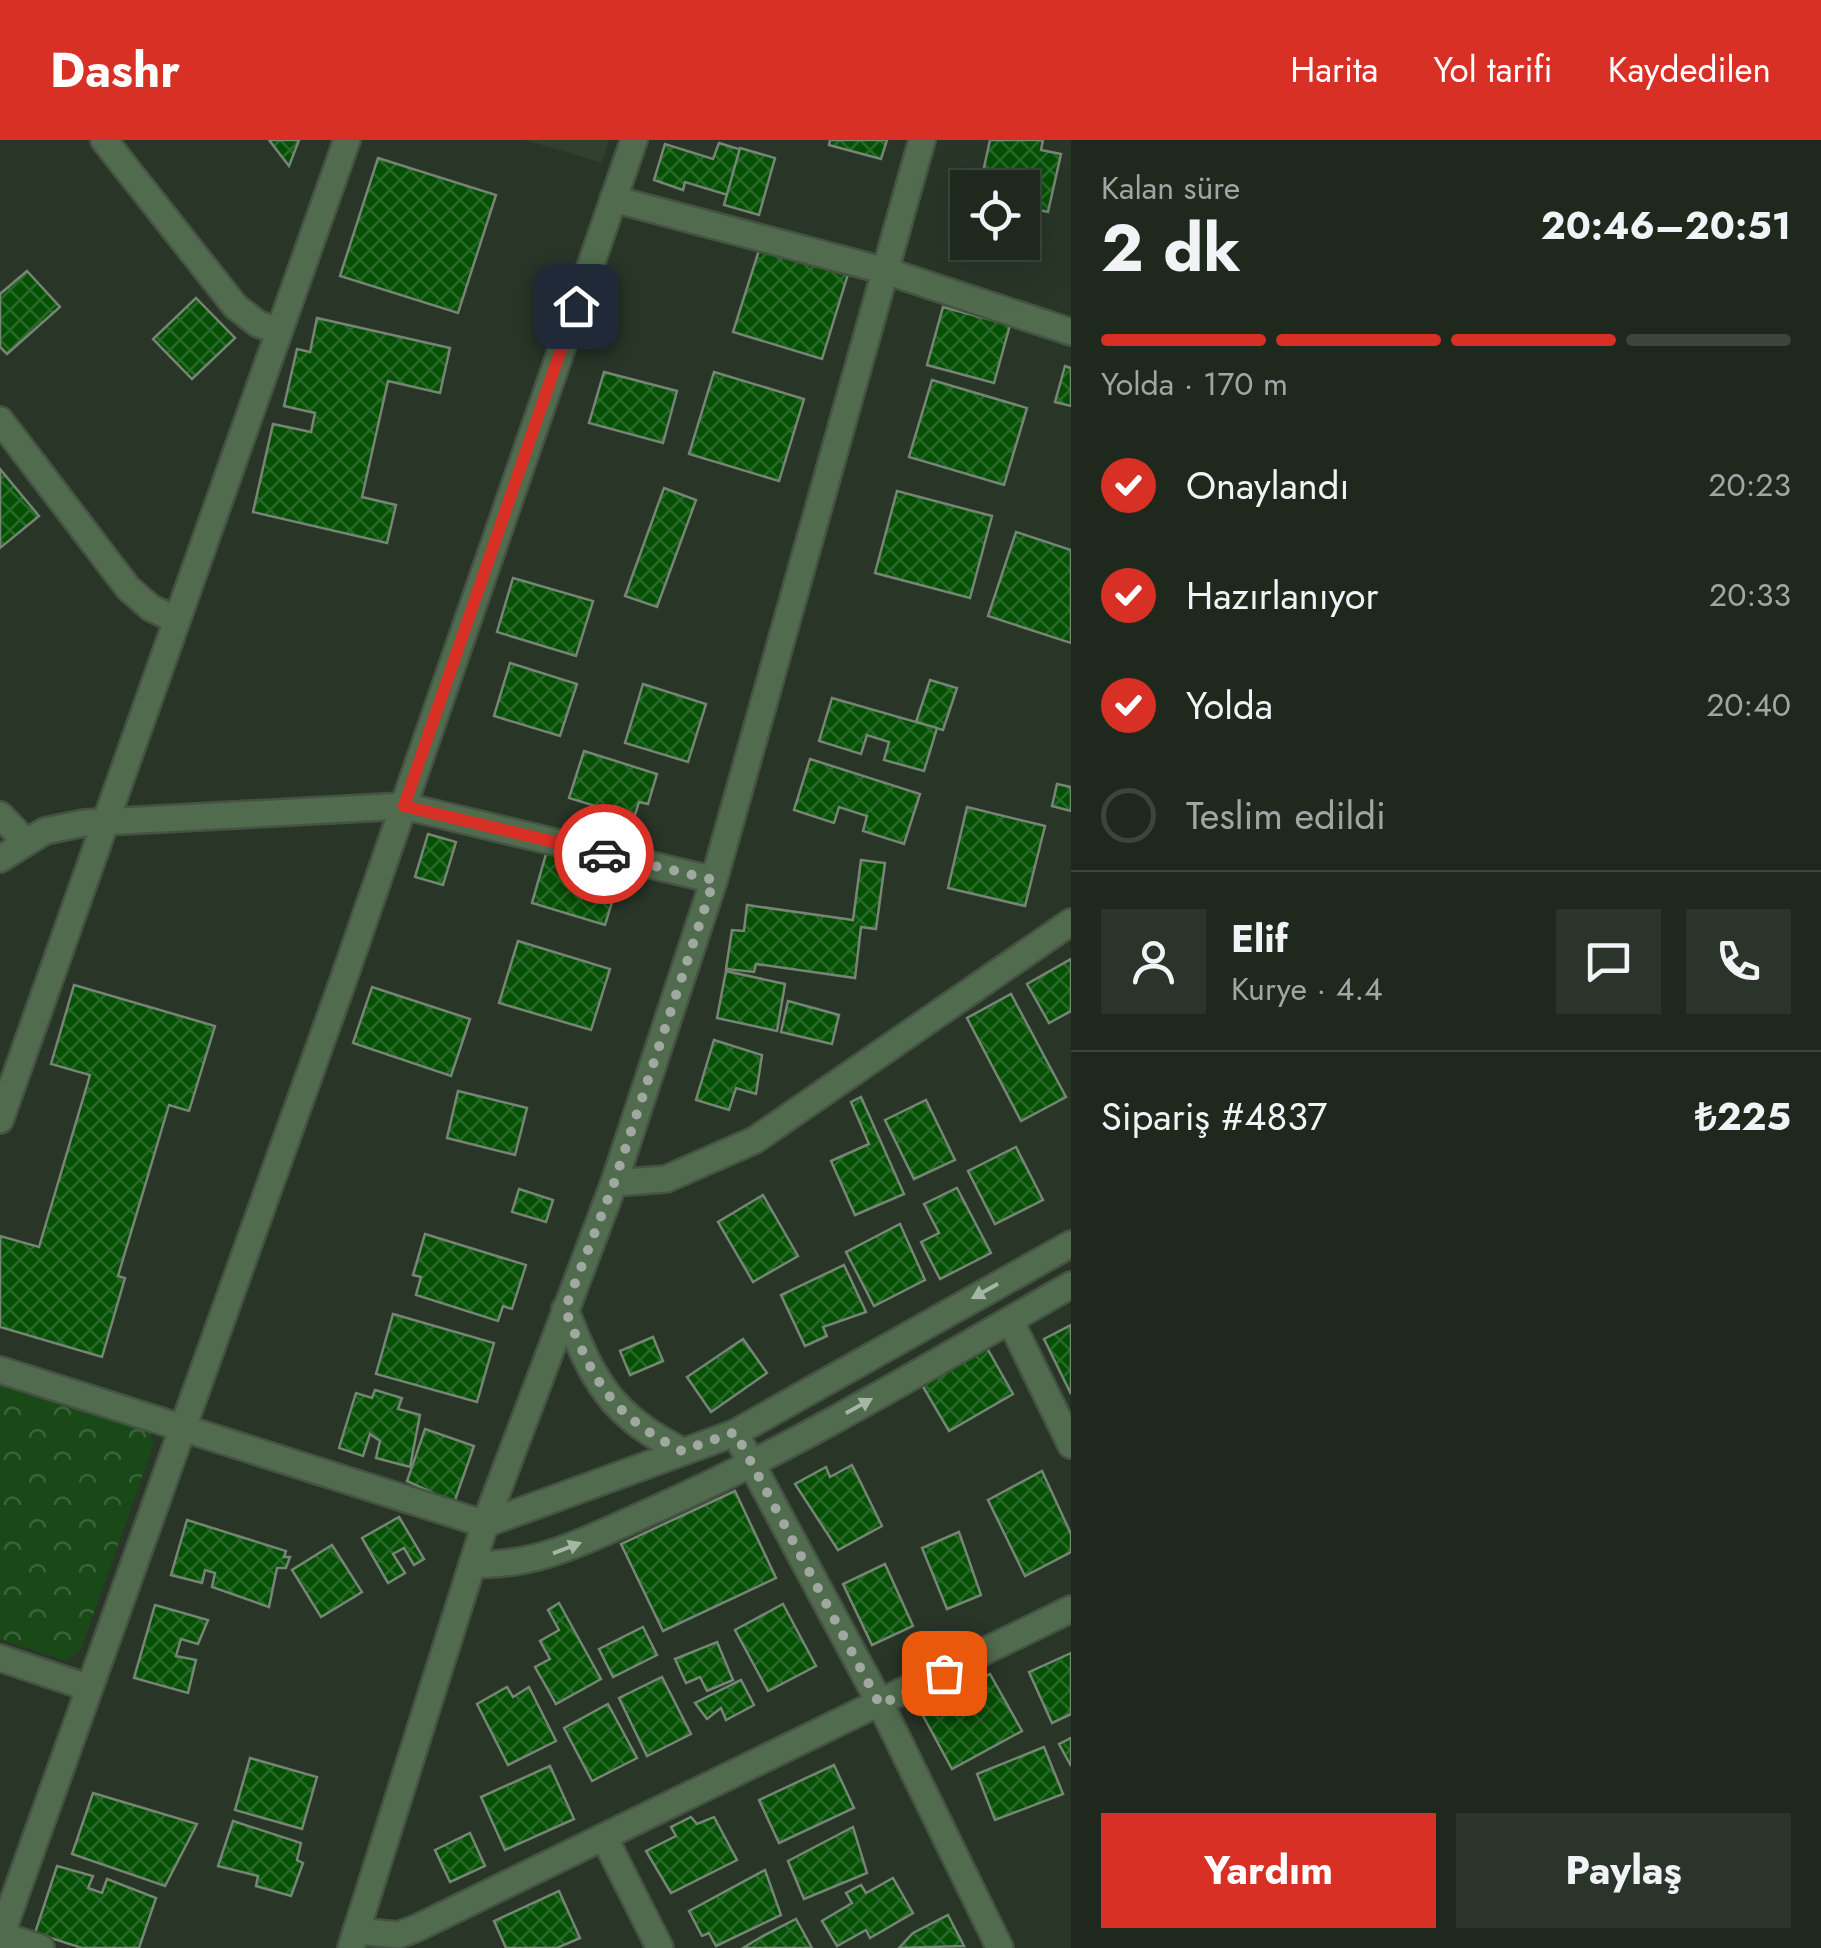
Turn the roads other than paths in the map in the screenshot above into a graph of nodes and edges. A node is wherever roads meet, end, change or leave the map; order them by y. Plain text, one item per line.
1 (104, 140) edge
2 (347, 140) edge
3 (634, 140) edge
4 (922, 140) edge
5 (613, 199) junction
6 (886, 270) junction
7 (279, 332) junction
8 (1071, 332) edge
9 (0, 420) edge
10 (175, 618) junction
11 (404, 806) junction
12 (0, 815) edge
13 (102, 823) junction
14 (24, 840) junction
15 (0, 858) edge
16 (714, 880) junction
17 (1070, 919) edge
18 (0, 1120) edge
19 (614, 1183) junction
20 (1071, 1244) edge
21 (1071, 1285) edge
22 (565, 1309) junction
23 (1010, 1320) junction
24 (0, 1370) edge
25 (181, 1426) junction
26 (735, 1432) junction
27 (1071, 1445) edge
28 (682, 1451) junction
29 (755, 1465) junction
30 (485, 1524) junction
31 (472, 1564) junction
32 (1071, 1609) edge
33 (0, 1658) edge
34 (87, 1687) junction
35 (880, 1705) junction
36 (604, 1838) junction
37 (1, 1937) edge
38 (353, 1940) edge
39 (41, 1948) edge
40 (660, 1948) edge
41 (1000, 1948) edge

1 - 7 street
2 - 7 street
3 - 5 street
4 - 6 street
5 - 6 street
5 - 11 street
6 - 8 street
6 - 16 street
7 - 10 street
9 - 10 street
10 - 13 street
11 - 13 street
11 - 16 street
11 - 25 street
12 - 14 street
13 - 14 street
13 - 18 street
14 - 15 street
16 - 19 street
17 - 19 street
19 - 22 street
20 -> 26 street
21 - 23 street
22 - 28 street
22 - 30 street
23 - 27 street
29 -> 23 street
24 - 25 street
25 - 30 street
25 - 34 street
26 - 28 street
26 - 29 street
28 - 30 street
31 -> 29 street
29 - 35 street
30 - 31 street
31 - 38 street
32 - 35 street
33 - 34 street
34 - 37 street
35 - 36 street
35 - 41 street
36 - 38 street
36 - 40 street
37 - 39 street

